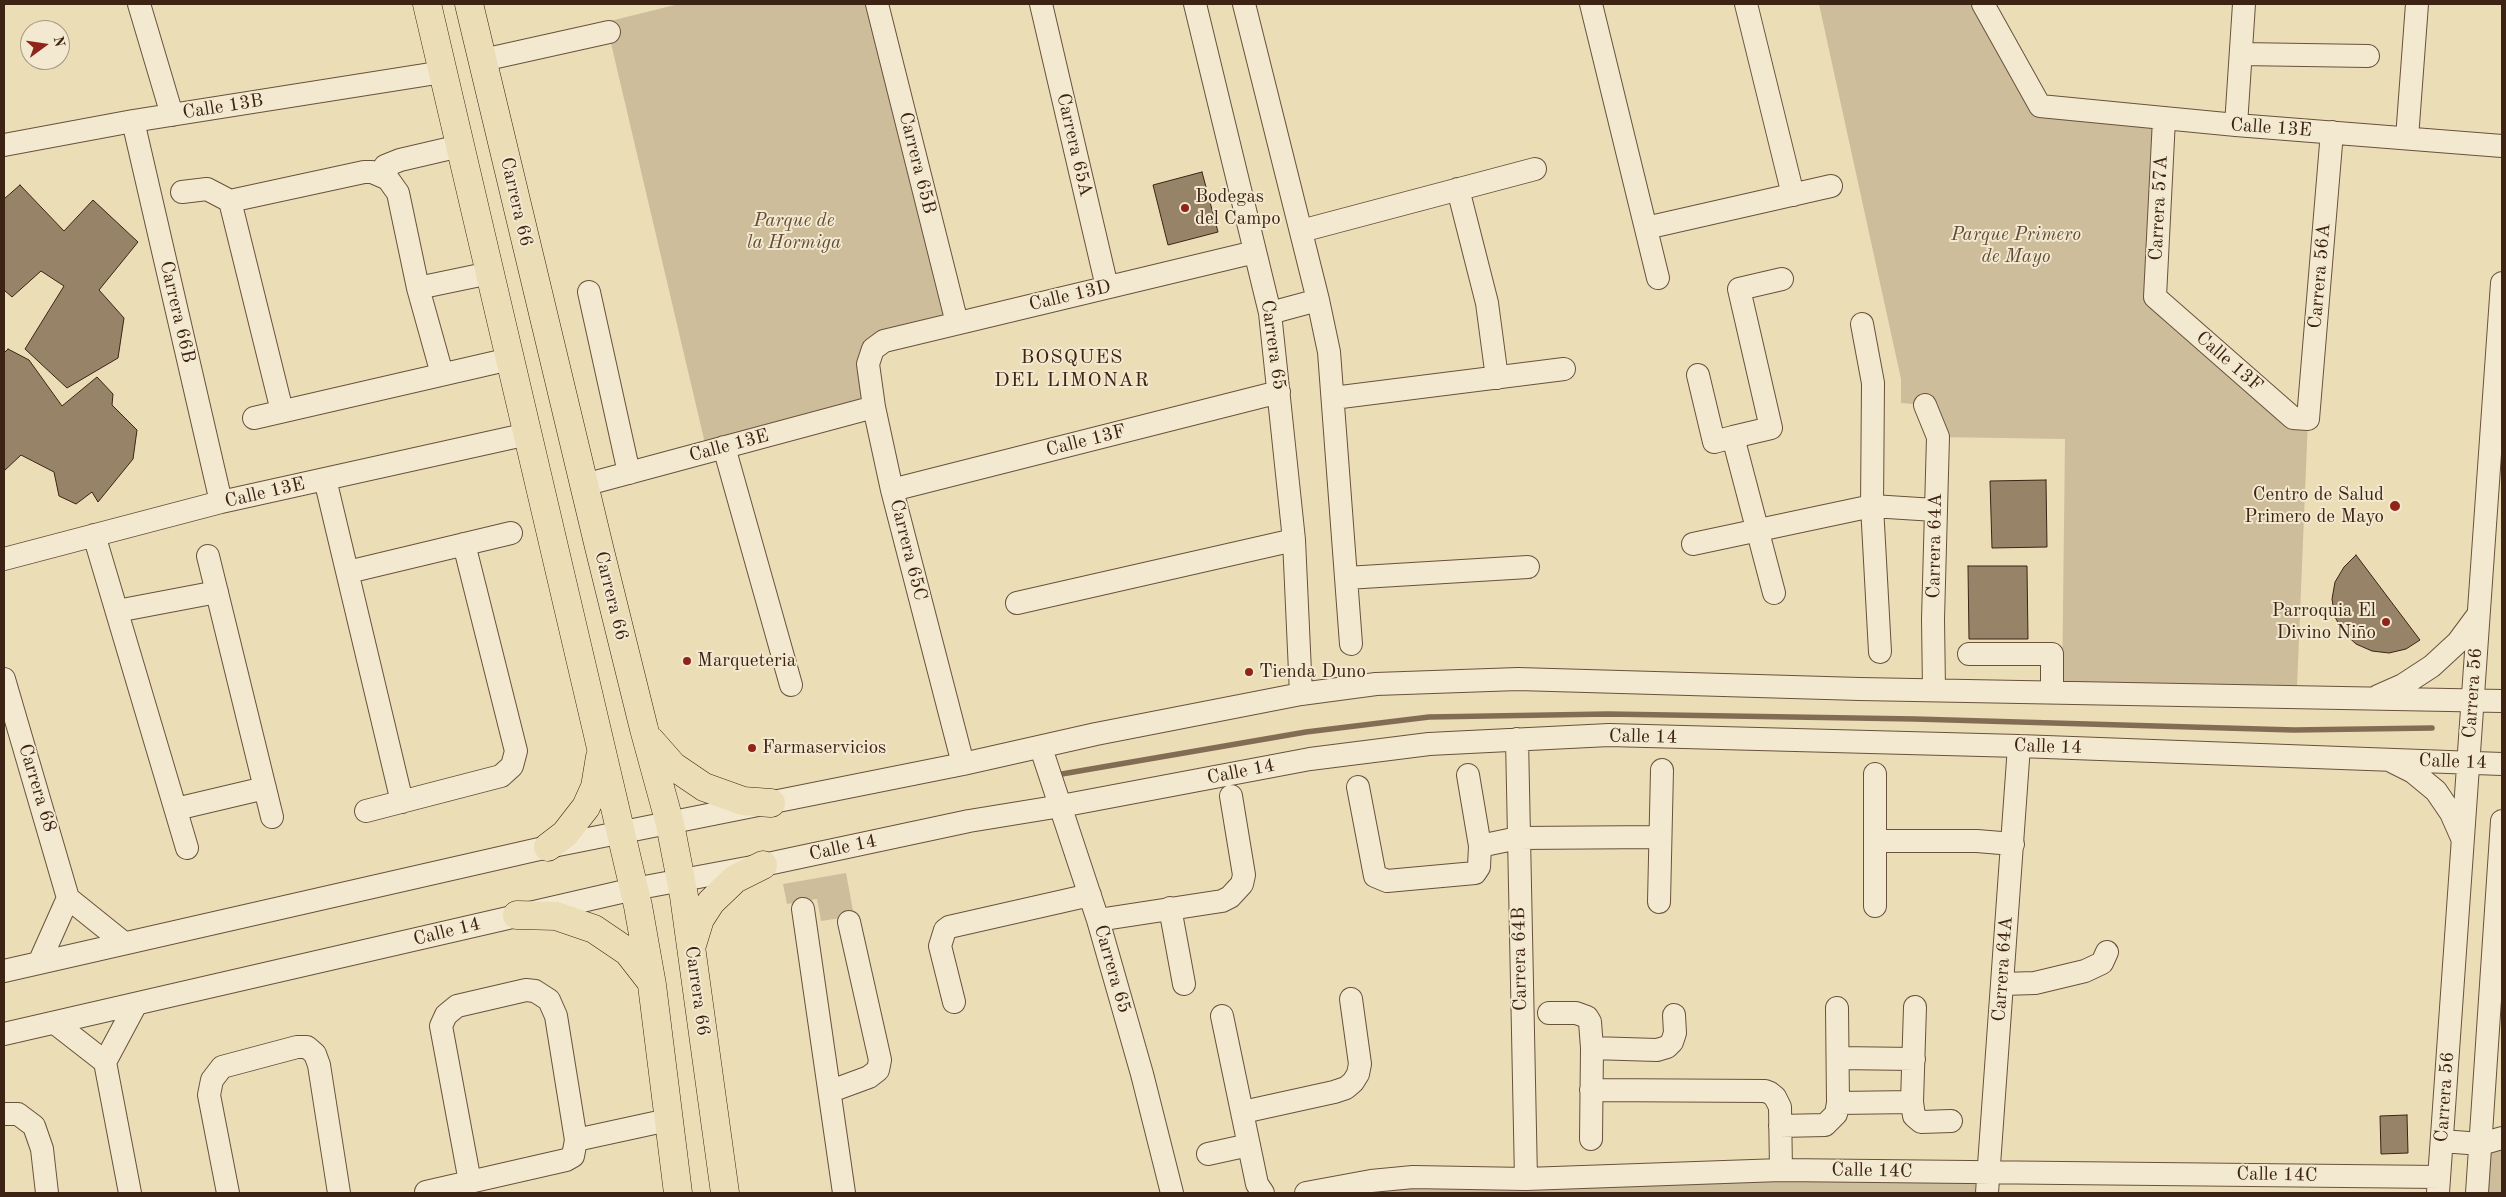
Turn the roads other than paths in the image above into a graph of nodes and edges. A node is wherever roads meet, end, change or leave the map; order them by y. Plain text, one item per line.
1 (139, 4) edge
2 (427, 4) edge
3 (469, 4) edge
4 (877, 4) edge
5 (1041, 4) edge
6 (1195, 4) edge
7 (1244, 4) edge
8 (1591, 4) edge
9 (1746, 4) edge
10 (1983, 4) edge
11 (2244, 4) edge
12 (2417, 4) edge
13 (609, 32) dead end
14 (2241, 54) junction
15 (2368, 56) dead end
16 (483, 60) junction
17 (443, 72) junction
18 (172, 115) junction
19 (2164, 118) junction
20 (133, 121) junction
21 (2236, 125) junction
22 (2332, 132) junction
23 (2407, 138) junction
24 (4, 145) edge
25 (460, 146) junction
26 (2502, 146) edge
27 (1535, 169) dead end
28 (381, 174) junction
29 (1831, 186) dead end
30 (1458, 189) junction
31 (182, 192) dead end
32 (1793, 195) junction
33 (230, 200) junction
34 (1646, 228) junction
35 (1301, 231) junction
36 (1255, 252) junction
37 (531, 265) junction
38 (490, 273) junction
39 (1658, 278) dead end
40 (1782, 279) dead end
41 (2502, 283) edge
42 (1107, 287) junction
43 (418, 288) junction
44 (589, 292) dead end
45 (2155, 298) joint
46 (1318, 300) junction
47 (1270, 313) junction
48 (957, 322) junction
49 (1862, 324) dead end
50 (884, 341) joint
51 (510, 359) junction
52 (1564, 370) dead end
53 (442, 374) junction
54 (1698, 374) dead end
55 (1497, 378) junction
56 (1279, 392) junction
57 (1333, 398) junction
58 (1925, 405) dead end
59 (874, 407) junction
60 (282, 411) junction
61 (254, 418) dead end
62 (2308, 419) joint
63 (528, 434) junction
64 (1733, 437) junction
65 (724, 447) junction
66 (629, 473) junction
67 (326, 479) junction
68 (584, 485) junction
69 (892, 490) junction
70 (221, 502) junction
71 (1872, 506) junction
72 (1936, 510) junction
73 (1756, 529) junction
74 (511, 533) dead end
75 (94, 535) junction
76 (1294, 540) junction
77 (464, 544) junction
78 (1693, 544) dead end
79 (599, 547) junction
80 (208, 556) dead end
81 (556, 557) junction
82 (4, 559) edge
83 (1528, 567) dead end
84 (348, 572) junction
85 (1346, 578) junction
86 (217, 592) junction
87 (1774, 593) dead end
88 (1016, 603) dead end
89 (117, 611) junction
90 (2478, 615) junction
91 (1351, 644) dead end
92 (1880, 652) dead end
93 (1969, 654) dead end
94 (4, 679) edge
95 (791, 685) dead end
96 (1934, 690) junction
97 (2052, 691) junction
98 (1301, 694) junction
99 (2370, 699) junction
100 (2472, 700) junction
101 (2502, 701) edge
102 (644, 729) junction
103 (597, 734) junction
104 (1517, 739) junction
105 (2020, 746) junction
106 (1041, 748) junction
107 (2388, 760) junction
108 (2468, 762) junction
109 (963, 764) junction
110 (2502, 764) edge
111 (1662, 770) dead end
112 (1875, 774) dead end
113 (1468, 776) dead end
114 (1358, 787) dead end
115 (265, 788) junction
116 (1232, 796) dead end
117 (402, 802) junction
118 (771, 803) junction
119 (1061, 806) junction
120 (176, 809) junction
121 (366, 811) dead end
122 (272, 817) dead end
123 (2502, 821) edge
124 (670, 824) junction
125 (622, 832) junction
126 (1660, 836) junction
127 (1518, 838) junction
128 (2463, 840) junction
129 (1875, 841) junction
130 (2013, 844) junction
131 (1480, 846) junction
132 (548, 847) junction
133 (187, 848) dead end
134 (2501, 861) edge
135 (763, 865) junction
136 (682, 881) junction
137 (634, 889) junction
138 (1090, 895) junction
139 (68, 898) junction
140 (1659, 902) dead end
141 (1875, 906) dead end
142 (1170, 908) junction
143 (803, 909) dead end
144 (517, 915) junction
145 (1098, 920) junction
146 (849, 922) dead end
147 (124, 943) junction
148 (691, 951) junction
149 (2107, 952) dead end
150 (39, 963) junction
151 (4, 971) edge
152 (1184, 984) dead end
153 (2002, 984) junction
154 (652, 985) junction
155 (1351, 1000) dead end
156 (954, 1002) dead end
157 (136, 1004) junction
158 (1915, 1007) dead end
159 (1837, 1008) dead end
160 (1549, 1013) dead end
161 (1674, 1015) dead end
162 (1222, 1016) dead end
163 (2496, 1019) edge
164 (55, 1024) junction
165 (4, 1034) edge
166 (1592, 1048) junction
167 (1838, 1058) junction
168 (1914, 1059) junction
169 (105, 1062) junction
170 (2494, 1086) edge
171 (1592, 1090) junction
172 (831, 1091) junction
173 (1912, 1102) junction
174 (1838, 1103) junction
175 (1243, 1112) junction
176 (4, 1114) edge
177 (668, 1120) junction
178 (1951, 1121) dead end
179 (1780, 1126) junction
180 (1591, 1139) dead end
181 (576, 1140) junction
182 (2492, 1141) edge
183 (2442, 1142) junction
184 (1249, 1145) junction
185 (1208, 1154) dead end
186 (1781, 1170) junction
187 (1526, 1178) junction
188 (470, 1182) junction
189 (1988, 1183) edge
190 (2276, 1184) edge
191 (2439, 1185) edge
192 (426, 1192) edge
193 (47, 1193) edge
194 (130, 1193) edge
195 (228, 1193) edge
196 (339, 1193) edge
197 (678, 1193) edge
198 (724, 1193) edge
199 (844, 1193) edge
200 (1172, 1193) edge
201 (1263, 1193) edge
202 (1306, 1193) edge
203 (2477, 1193) edge

1 - 18 street
2 - 17 main road
3 - 16 main road, Carrera 66
4 - 48 street, Carrera 65B
5 - 42 street, Carrera 65A
6 - 36 street, Carrera 65
7 - 35 street
8 - 34 street
9 - 32 street
10 - 19 street, Calle 13E
11 - 14 street
12 - 23 street
13 - 16 street
14 - 15 street
14 - 21 street
16 - 37 main road, Carrera 66
17 - 18 street, Calle 13B
17 - 25 main road
18 - 20 street, Calle 13B
19 - 21 street, Calle 13E
19 - 45 street, Carrera 57A
20 - 24 street, Calle 13B
20 - 70 street, Carrera 66B
21 - 22 street, Calle 13E
22 - 23 street, Calle 13E
22 - 62 street, Carrera 56A
23 - 26 street, Calle 13E
25 - 28 street
25 - 38 main road
27 - 30 street
28 - 33 street
28 - 43 street
29 - 32 street
30 - 35 street
30 - 55 street
31 - 33 street
32 - 34 street
33 - 60 street
34 - 39 street
35 - 46 street
36 - 42 street, Calle 13D
36 - 47 street, Carrera 65
37 - 38 main road
37 - 68 main road, Carrera 66
38 - 43 street
38 - 51 main road
40 - 64 street
41 - 90 street, Carrera 56
42 - 48 street, Calle 13D
43 - 53 street
44 - 66 street
45 - 62 street, Calle 13F
46 - 47 street
46 - 57 street
47 - 56 street, Carrera 65
48 - 50 street, Calle 13D
49 - 71 street
50 - 59 street, Carrera 65C
51 - 53 street
51 - 63 main road
52 - 55 street
53 - 60 street
54 - 64 street
55 - 57 street
56 - 69 street, Calle 13F
56 - 76 street, Carrera 65
57 - 85 street
58 - 72 street, Carrera 64A
59 - 65 street, Calle 13E
59 - 69 street, Carrera 65C
60 - 61 street
63 - 67 street, Calle 13E
63 - 81 main road
64 - 73 street
65 - 66 street, Calle 13E
65 - 95 street
66 - 68 street, Calle 13E
67 - 70 street, Calle 13E
67 - 84 street
68 - 79 main road, Carrera 66
69 - 109 street, Carrera 65C
70 - 75 street, Calle 13E
71 - 72 street
71 - 73 street
71 - 92 street
72 - 96 street, Carrera 64A
73 - 78 street
73 - 87 street
74 - 77 street
75 - 82 street, Calle 13E
75 - 89 street
76 - 88 street
76 - 98 street, Carrera 65
77 - 84 street
77 - 117 street
79 - 81 main road
79 - 102 main road, Carrera 66
80 - 86 street
81 - 103 main road
83 - 85 street
84 - 117 street
85 - 91 street
86 - 89 street
86 - 115 street
89 - 120 street
90 - 99 street
90 - 100 street, Carrera 56
93 - 97 street
94 - 139 street, Carrera 68
96 - 97 street
96 - 98 street
97 - 99 street
98 - 106 street
99 - 100 street
100 - 101 street
100 - 108 street, Carrera 56
102 - 118 main road
102 - 124 main road, Carrera 66
103 - 125 main road
103 - 132 main road
104 - 105 street, Calle 14
104 - 119 street, Calle 14
104 - 127 street, Carrera 64B
105 - 107 street, Calle 14
105 - 130 street, Carrera 64A
106 - 109 street
106 - 119 street, Carrera 65
107 - 108 street, Calle 14
107 - 128 street
108 - 110 street, Calle 14
108 - 128 street, Carrera 56
109 - 118 street
111 - 126 street
112 - 129 street
113 - 131 street
114 - 131 street
115 - 120 street
115 - 122 street
116 - 142 street
117 - 121 street
118 - 124 street
119 - 135 street, Calle 14
119 - 138 street, Carrera 65
120 - 133 street
123 - 134 street, Carrera 56
124 - 125 street
124 - 136 main road, Carrera 66
125 - 132 street
125 - 137 main road
126 - 127 street
126 - 140 street
127 - 131 street
127 - 187 street, Carrera 64B
128 - 183 street, Carrera 56
129 - 130 street
129 - 141 street
130 - 153 street, Carrera 64A
132 - 147 street
134 - 163 street, Carrera 56
135 - 136 street, Calle 14
135 - 148 main road
136 - 137 street, Calle 14
136 - 148 main road, Carrera 66
137 - 144 street, Calle 14
137 - 154 main road
138 - 145 street, Carrera 65
138 - 156 street
139 - 147 street
139 - 150 street
142 - 145 street
142 - 152 street
143 - 172 street
144 - 154 main road
144 - 157 street, Calle 14
145 - 200 street, Carrera 65
146 - 172 street
147 - 150 street
148 - 198 main road, Carrera 66
149 - 153 street
150 - 151 street
153 - 189 street, Carrera 64A
154 - 177 main road
155 - 175 street
157 - 164 street, Calle 14
157 - 169 street
158 - 168 street
159 - 167 street
160 - 166 street
161 - 166 street
162 - 175 street
163 - 170 street, Carrera 56
164 - 165 street, Calle 14
164 - 169 street
166 - 171 street
167 - 168 street
167 - 174 street
168 - 173 street
169 - 194 street
170 - 182 street, Carrera 56
171 - 179 street
171 - 180 street
172 - 199 street
173 - 174 street
173 - 178 street
174 - 179 street
175 - 184 street
176 - 193 street
177 - 181 street
177 - 197 main road
179 - 186 street
181 - 188 street
181 - 188 street
182 - 183 street
182 - 203 street, Carrera 56
183 - 191 street, Carrera 56
184 - 185 street
184 - 201 street
186 - 187 street, Calle 14C
186 - 189 street, Calle 14C
187 - 202 street, Calle 14C
188 - 192 street
189 - 190 street, Calle 14C
190 - 191 street, Calle 14C
195 - 196 street

